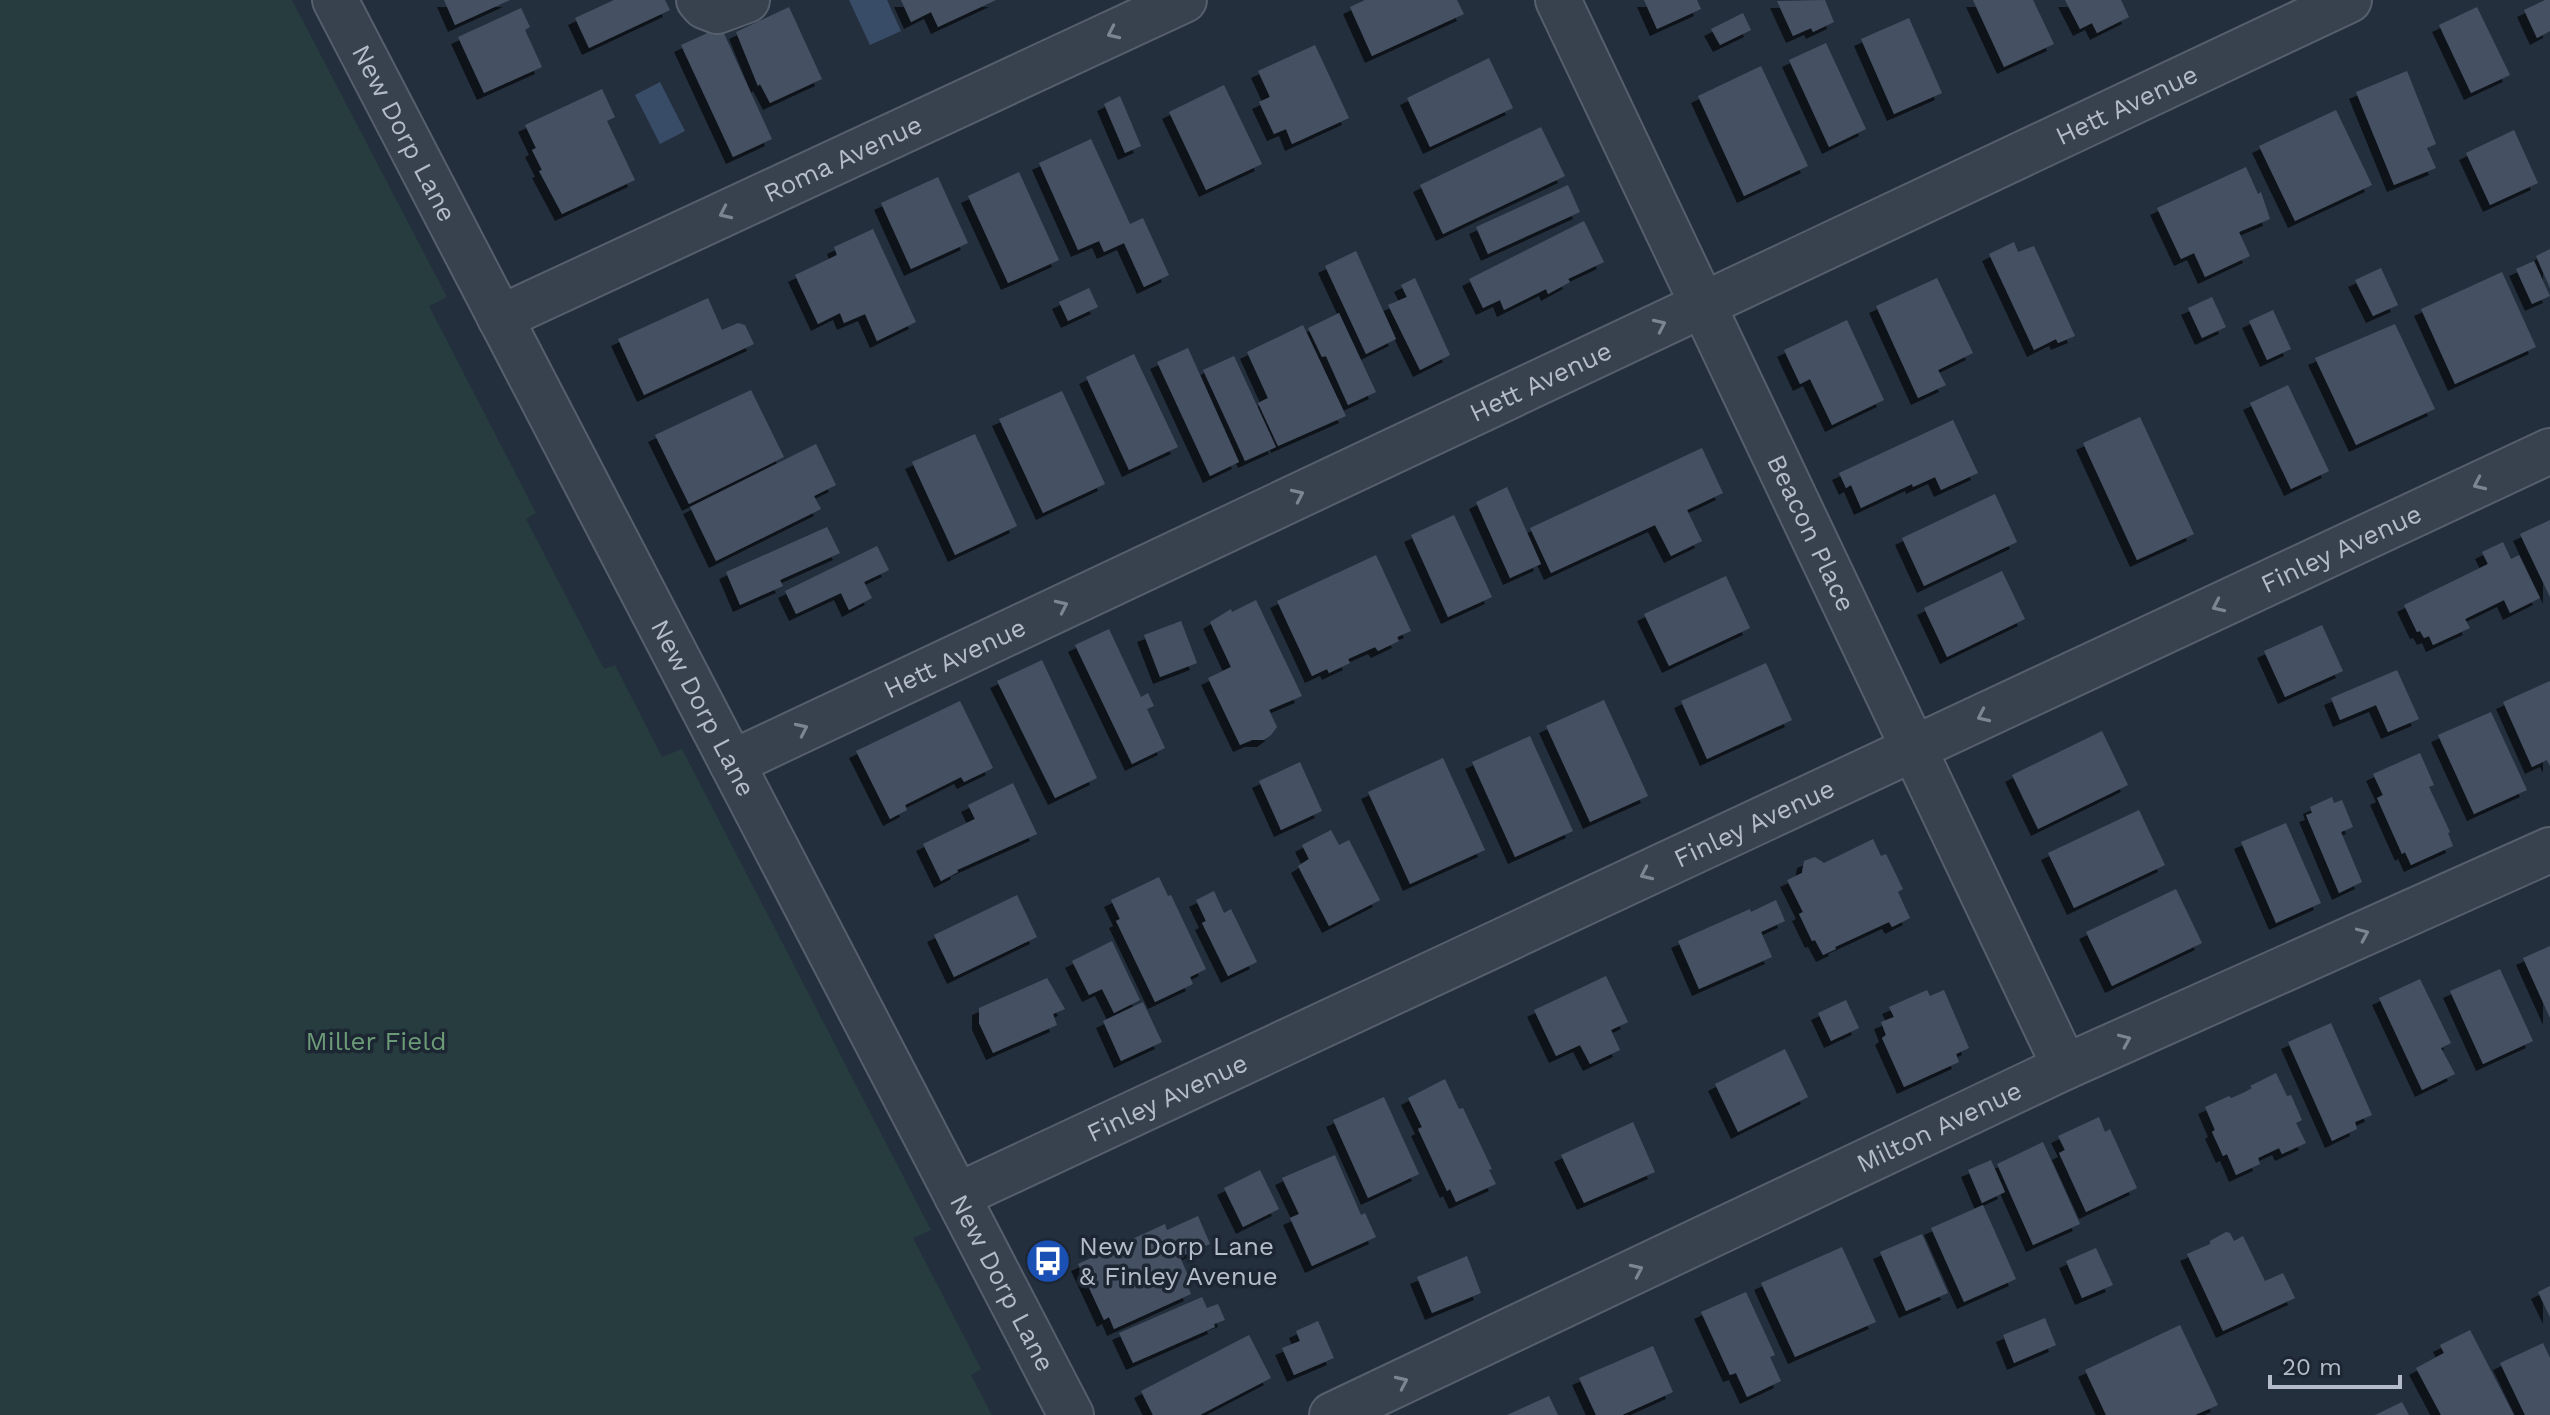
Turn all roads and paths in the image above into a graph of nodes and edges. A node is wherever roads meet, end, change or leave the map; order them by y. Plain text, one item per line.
1 (335, 0) edge
2 (747, 0) edge
3 (1184, 0) edge
4 (1558, 0) edge
5 (2349, 0) edge
6 (701, 3) edge
7 (1703, 305) junction
8 (500, 318) junction
9 (2550, 451) edge
10 (1913, 748) junction
11 (732, 763) junction
12 (2550, 850) edge
13 (2065, 1067) junction
14 (957, 1196) junction
15 (1071, 1415) edge
16 (1332, 1415) edge

1 - 8 street, New Dorp Lane
2 - 6 street
3 -> 8 street, Roma Avenue
4 - 7 street, Beacon Place
5 - 7 street, Hett Avenue
7 - 10 street, Beacon Place
11 -> 7 street, Hett Avenue
8 - 11 street, New Dorp Lane
9 -> 10 street, Finley Avenue
10 - 13 street, Beacon Place
10 -> 14 street, Finley Avenue
11 - 14 street, New Dorp Lane
13 -> 12 street, Milton Avenue
16 -> 13 street, Milton Avenue
14 - 15 street, New Dorp Lane

